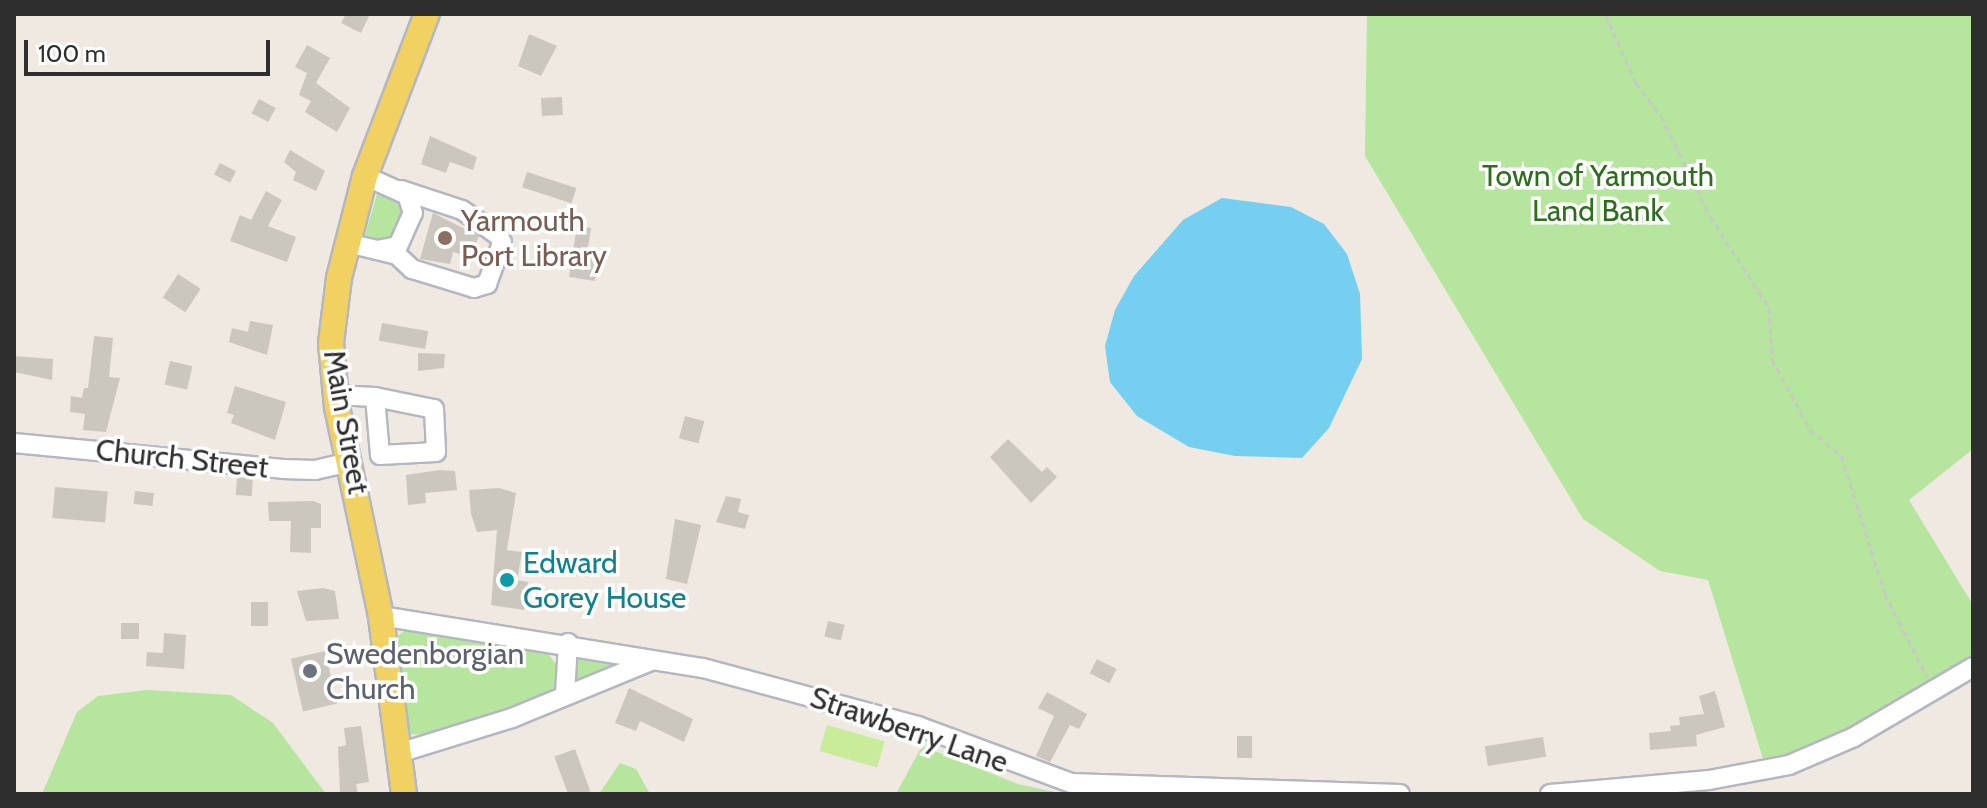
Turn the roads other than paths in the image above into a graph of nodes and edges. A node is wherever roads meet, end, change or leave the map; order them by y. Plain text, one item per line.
1 (427, 14) edge
2 (365, 176) junction
3 (401, 190) junction
4 (347, 243) junction
5 (377, 250) junction
6 (335, 395) junction
7 (375, 397) dead end
8 (14, 443) edge
9 (349, 462) junction
10 (381, 616) junction
11 (568, 643) junction
12 (658, 660) junction
13 (1973, 667) edge
14 (565, 694) junction
15 (399, 753) junction
16 (404, 794) edge
17 (1400, 794) edge
18 (1550, 794) edge

1 - 2 main road, Main Street
2 - 3 street
2 - 4 main road, Main Street
3 - 5 street
3 - 5 street
4 - 5 street
4 - 6 main road, Main Street
6 - 7 street
6 - 9 main road, Main Street
8 - 9 street, Church Street
9 - 10 main road, Main Street
10 - 11 street, Strawberry Lane
10 - 15 main road, Main Street
11 - 12 street, Strawberry Lane
11 - 14 street
12 - 14 street, Strawberry Lane
12 - 17 street, Strawberry Lane
13 - 18 street
14 - 15 street, Strawberry Lane
15 - 16 main road, Main Street

